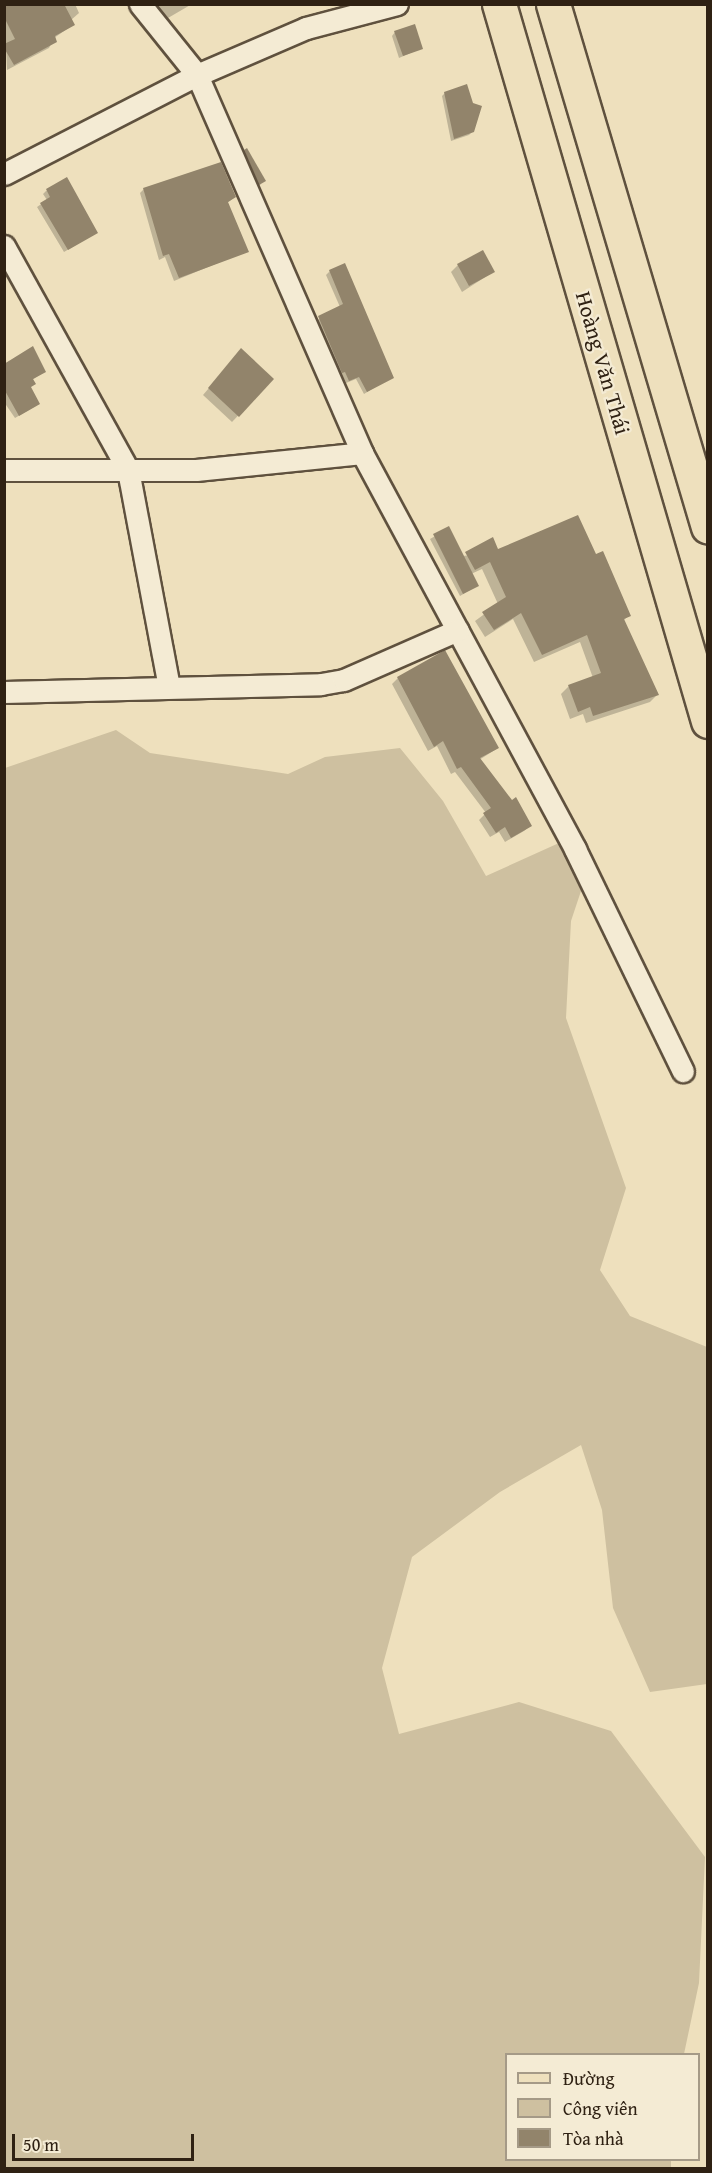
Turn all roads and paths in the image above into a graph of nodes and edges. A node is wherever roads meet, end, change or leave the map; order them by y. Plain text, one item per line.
1 (140, 4) edge
2 (397, 4) edge
3 (499, 4) edge
4 (553, 4) edge
5 (196, 75) junction
6 (4, 174) edge
7 (4, 246) edge
8 (362, 453) junction
9 (4, 470) edge
10 (128, 470) junction
11 (708, 527) edge
12 (458, 630) junction
13 (170, 686) junction
14 (4, 692) edge
15 (708, 721) edge
16 (683, 1071) dead end

1 - 5 street
2 - 5 street
3 - 15 main road, Hoàng Văn Thái
4 - 11 main road
5 - 6 street
5 - 8 street
7 - 10 street
8 - 10 street
8 - 12 street
9 - 10 street
10 - 13 street
12 - 13 street
12 - 16 street
13 - 14 street

